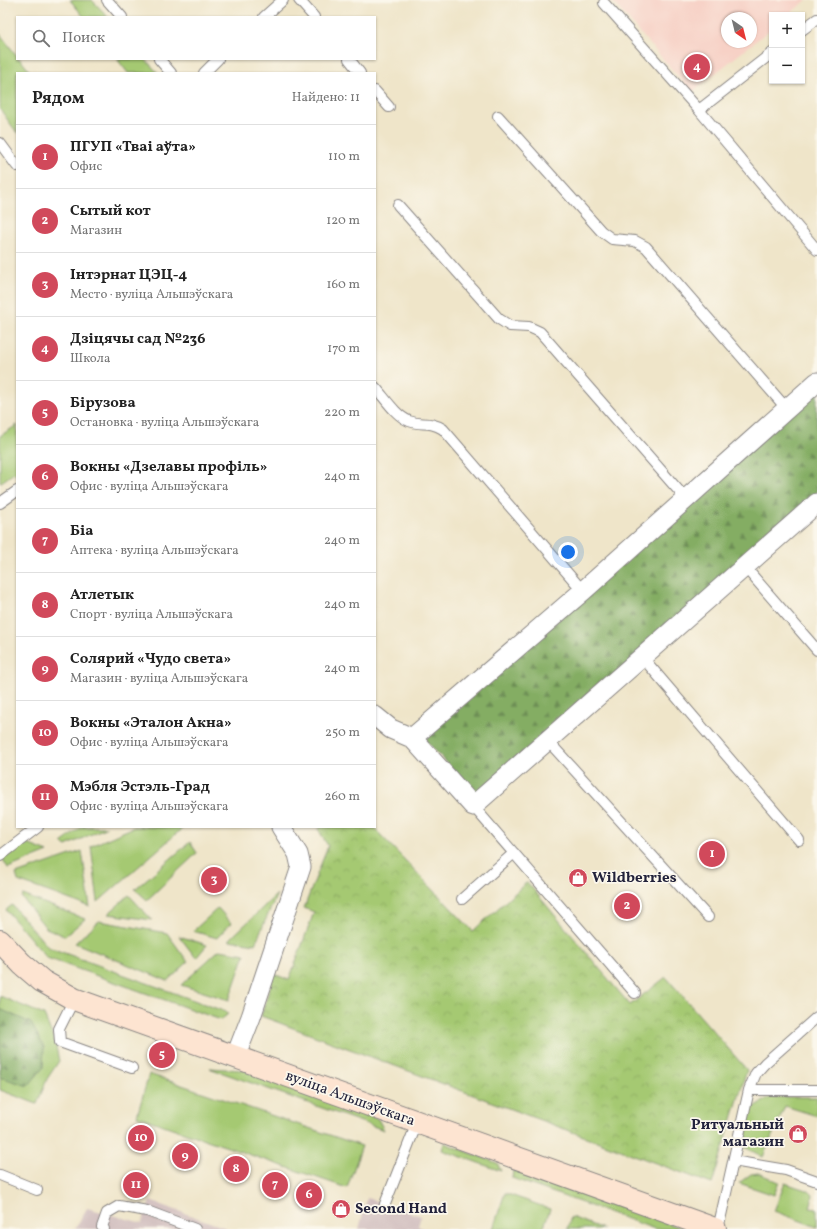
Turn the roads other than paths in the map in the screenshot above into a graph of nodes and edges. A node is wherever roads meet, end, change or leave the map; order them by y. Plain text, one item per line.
1 (107, 0) edge
2 (283, 0) edge
3 (299, 0) edge
4 (604, 3) dead end
5 (121, 16) edge
6 (265, 16) edge
7 (313, 16) edge
8 (817, 19) edge
9 (805, 28) edge
10 (769, 55) edge
11 (160, 60) edge
12 (217, 60) edge
13 (350, 60) edge
14 (170, 72) edge
15 (205, 72) edge
16 (359, 72) edge
17 (376, 91) edge
18 (389, 107) dead end
19 (699, 110) junction
20 (498, 116) dead end
21 (0, 143) edge
22 (16, 165) edge
23 (398, 205) dead end
24 (817, 250) edge
25 (817, 382) edge
26 (376, 388) edge
27 (786, 409) junction
28 (16, 493) edge
29 (686, 499) junction
30 (0, 503) edge
31 (817, 503) edge
32 (745, 567) junction
33 (583, 591) junction
34 (817, 650) edge
35 (642, 658) junction
36 (376, 717) edge
37 (412, 738) junction
38 (548, 741) junction
39 (473, 806) junction
40 (37, 828) edge
41 (282, 828) edge
42 (799, 840) dead end
43 (514, 853) junction
44 (0, 856) edge
45 (462, 899) dead end
46 (708, 917) dead end
47 (0, 941) edge
48 (635, 993) dead end
49 (74, 999) junction
50 (817, 1017) edge
51 (235, 1058) junction
52 (132, 1068) dead end
53 (748, 1090) junction
54 (817, 1090) edge
55 (416, 1123) junction
56 (733, 1161) junction
57 (0, 1175) edge
58 (817, 1182) edge
59 (37, 1190) dead end
60 (385, 1204) dead end
61 (707, 1227) edge
62 (104, 1229) edge
63 (195, 1229) edge

1 - 5 lane
2 - 6 lane
3 - 7 lane
4 - 19 lane
8 - 9 lane
10 - 19 lane
11 - 14 lane
12 - 15 lane
13 - 16 lane
17 - 18 lane
19 - 24 lane
20 - 27 lane
21 - 22 lane
23 - 29 lane
25 - 27 street
26 - 33 lane
27 - 29 street
28 - 30 lane
29 - 33 street
31 - 32 street
32 - 34 lane
32 - 35 street
33 - 37 street
35 - 38 street
35 - 42 lane
36 - 37 street
37 - 39 street
38 - 39 street
38 - 46 lane
39 - 43 lane
40 - 44 lane
41 - 51 street
43 - 45 lane
43 - 48 lane
47 - 49 main road, вуліца Альшэўскага
49 - 51 main road, вуліца Альшэўскага
49 - 52 lane
50 - 53 lane
51 - 55 main road, вуліца Альшэўскага
53 - 54 lane
53 - 56 lane
55 - 60 lane
55 - 61 main road, вуліца Альшэўскага
56 - 58 lane
56 - 61 lane
57 - 59 lane
62 - 63 lane

